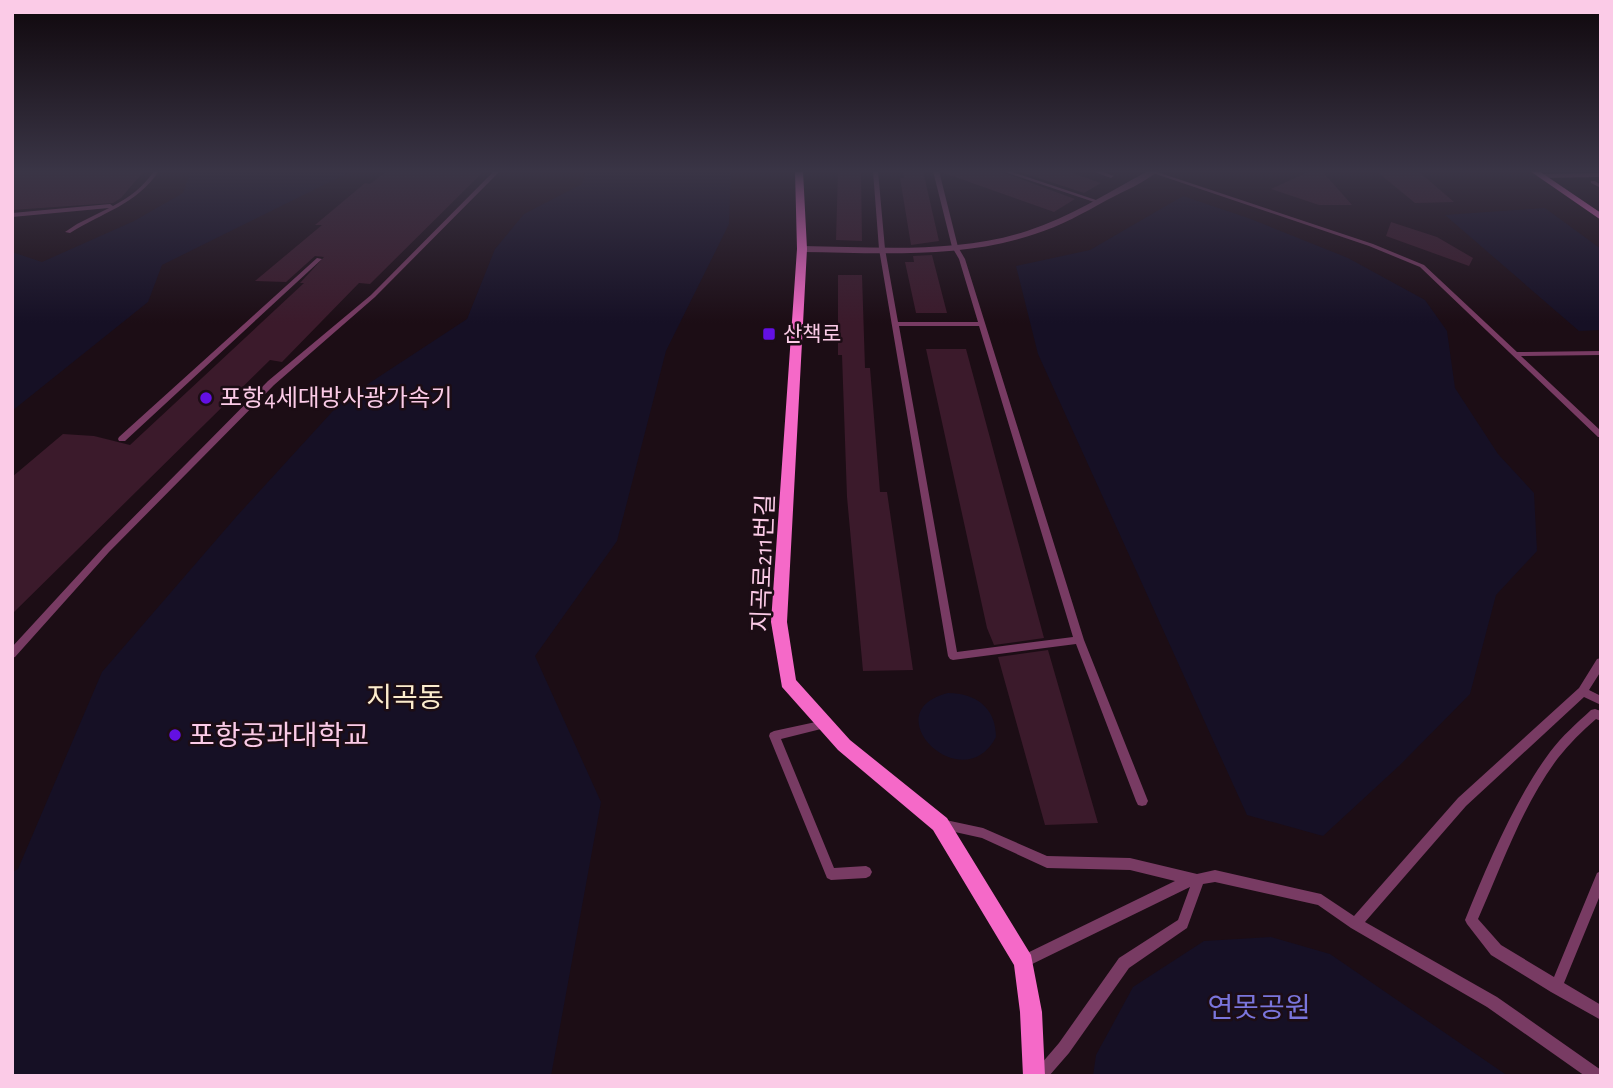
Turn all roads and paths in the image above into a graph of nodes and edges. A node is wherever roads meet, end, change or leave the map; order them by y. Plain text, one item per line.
1 (83, 222) edge
2 (447, 222) edge
3 (801, 222) edge
4 (880, 222) edge
5 (949, 222) edge
6 (1053, 222) edge
7 (1302, 222) edge
8 (68, 232) dead end
9 (955, 247) junction
10 (802, 249) junction
11 (882, 249) junction
12 (319, 259) dead end
13 (895, 324) junction
14 (982, 324) junction
15 (1601, 353) edge
16 (1516, 354) junction
17 (1601, 435) edge
18 (122, 439) dead end
19 (1079, 640) junction
20 (12, 654) edge
21 (1601, 662) edge
22 (1583, 691) junction
23 (1601, 701) edge
24 (1601, 717) edge
25 (825, 724) junction
26 (1142, 802) dead end
27 (940, 824) junction
28 (866, 872) dead end
29 (1601, 877) edge
30 (1198, 880) junction
31 (1355, 924) junction
32 (1024, 962) junction
33 (1556, 986) junction
34 (1601, 1013) edge
35 (1034, 1076) edge
36 (1040, 1076) edge
37 (1597, 1076) edge

1 - 8 lane
2 - 20 lane
3 - 10 main road, 지곡로211번길
4 - 11 lane
5 - 9 lane
6 - 9 street
7 - 16 lane
9 - 11 street
9 - 14 lane
10 - 11 street
10 - 25 main road, 지곡로211번길
11 - 13 lane
12 - 18 lane
13 - 14 lane
13 - 19 lane
14 - 19 lane
15 - 16 lane
16 - 17 lane
19 - 26 lane
21 - 22 lane
22 - 23 lane
22 - 31 lane
24 - 33 lane
25 - 27 main road, 지곡로211번길
25 - 28 lane
27 - 30 lane
27 - 32 main road, 지곡로211번길
29 - 33 lane
30 - 31 lane
30 - 32 lane
30 - 36 lane
31 - 37 lane
32 - 35 main road, 지곡로211번길
33 - 34 lane

